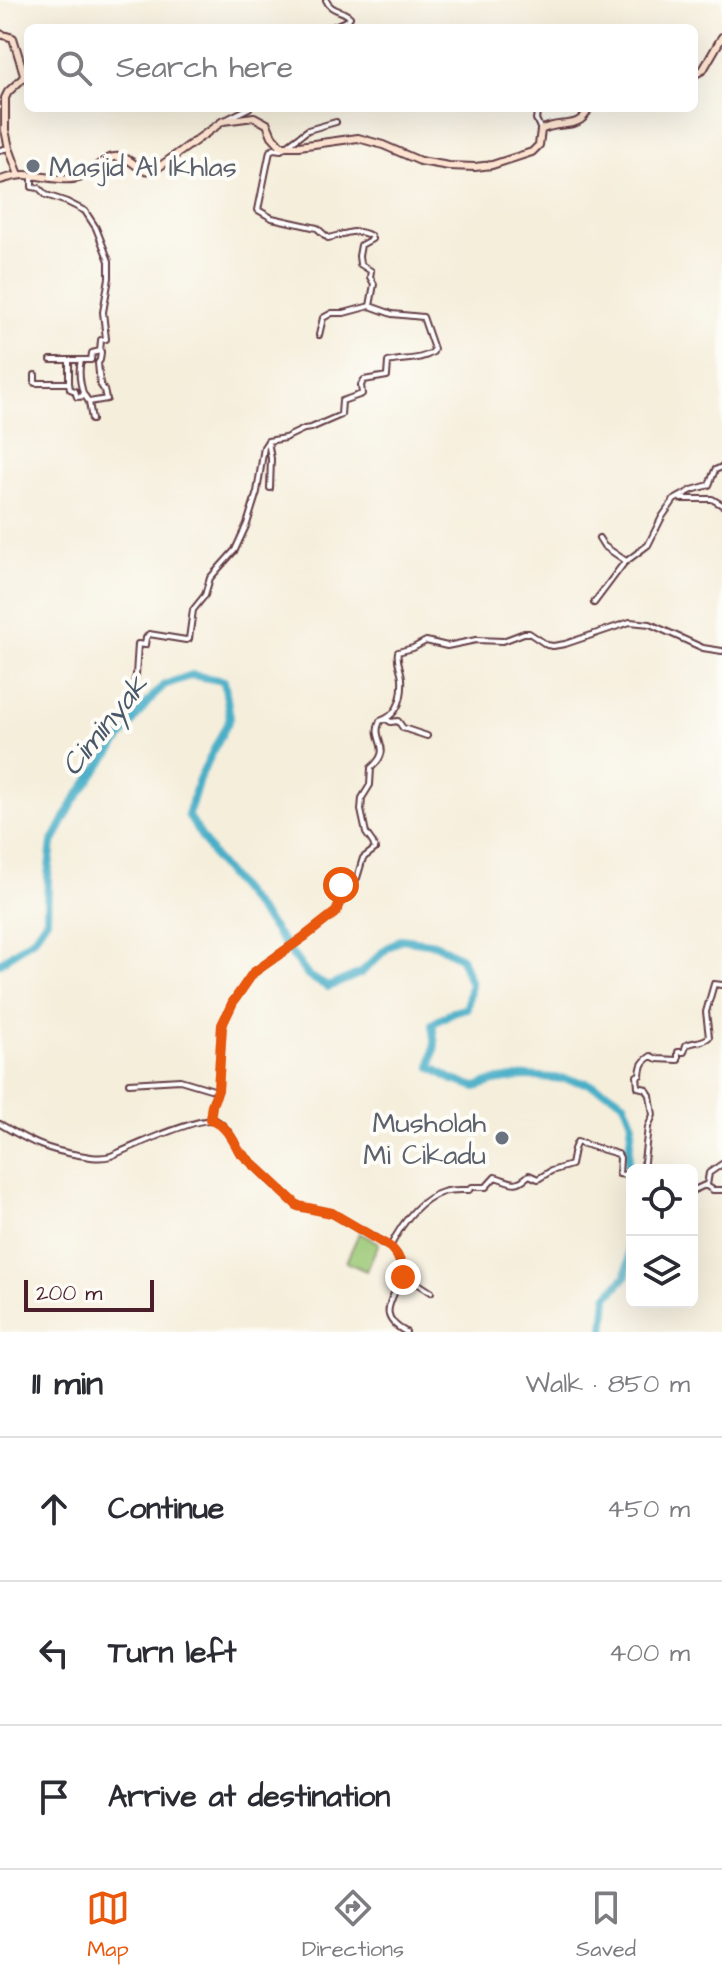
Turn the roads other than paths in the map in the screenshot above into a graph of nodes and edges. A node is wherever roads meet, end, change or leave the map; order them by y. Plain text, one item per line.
1 (326, 0) edge
2 (339, 24) edge
3 (0, 34) edge
4 (722, 37) edge
5 (698, 73) edge
6 (239, 112) edge
7 (537, 112) edge
8 (587, 112) edge
9 (223, 121) junction
10 (336, 122) dead end
11 (541, 130) junction
12 (286, 146) junction
13 (9, 148) junction
14 (0, 150) edge
15 (19, 175) junction
16 (32, 175) junction
17 (0, 180) edge
18 (370, 306) junction
19 (319, 335) dead end
20 (100, 351) junction
21 (51, 360) dead end
22 (69, 360) junction
23 (81, 360) junction
24 (35, 375) dead end
25 (69, 383) junction
26 (84, 396) junction
27 (89, 402) junction
28 (92, 420) dead end
29 (268, 441) junction
30 (722, 467) edge
31 (270, 488) dead end
32 (678, 499) junction
33 (722, 505) edge
34 (599, 538) dead end
35 (624, 564) junction
36 (594, 603) dead end
37 (722, 651) edge
38 (135, 701) dead end
39 (386, 719) junction
40 (427, 736) dead end
41 (722, 985) edge
42 (129, 1083) dead end
43 (217, 1091) junction
44 (210, 1119) junction
45 (0, 1124) edge
46 (644, 1164) edge
47 (722, 1164) edge
48 (626, 1176) edge
49 (707, 1185) junction
50 (698, 1189) edge
51 (722, 1190) edge
52 (390, 1247) junction
53 (403, 1274) junction
54 (431, 1292) dead end
55 (406, 1332) edge

1 - 2 street
3 - 13 street
4 - 5 street
6 - 9 street
7 - 11 street
8 - 11 street
9 - 12 street
9 - 16 street
10 - 12 street
11 - 12 street
12 - 18 street
13 - 14 street
13 - 15 street
15 - 16 street
15 - 17 street
16 - 20 street
18 - 19 street
18 - 29 street
20 - 23 street
20 - 27 street
21 - 22 street
22 - 23 street
22 - 25 street
23 - 26 street
24 - 25 street
25 - 26 street
26 - 27 street
27 - 28 street
29 - 31 street
29 - 38 street
30 - 32 street
32 - 33 street
32 - 35 street
34 - 35 street
35 - 36 street
37 - 39 street
39 - 40 street
39 - 43 street
41 - 46 street
42 - 43 street
43 - 44 street
44 - 45 street
44 - 52 street
47 - 49 street
48 - 52 street
49 - 50 street
49 - 51 street
52 - 53 street
53 - 54 street
53 - 55 street

